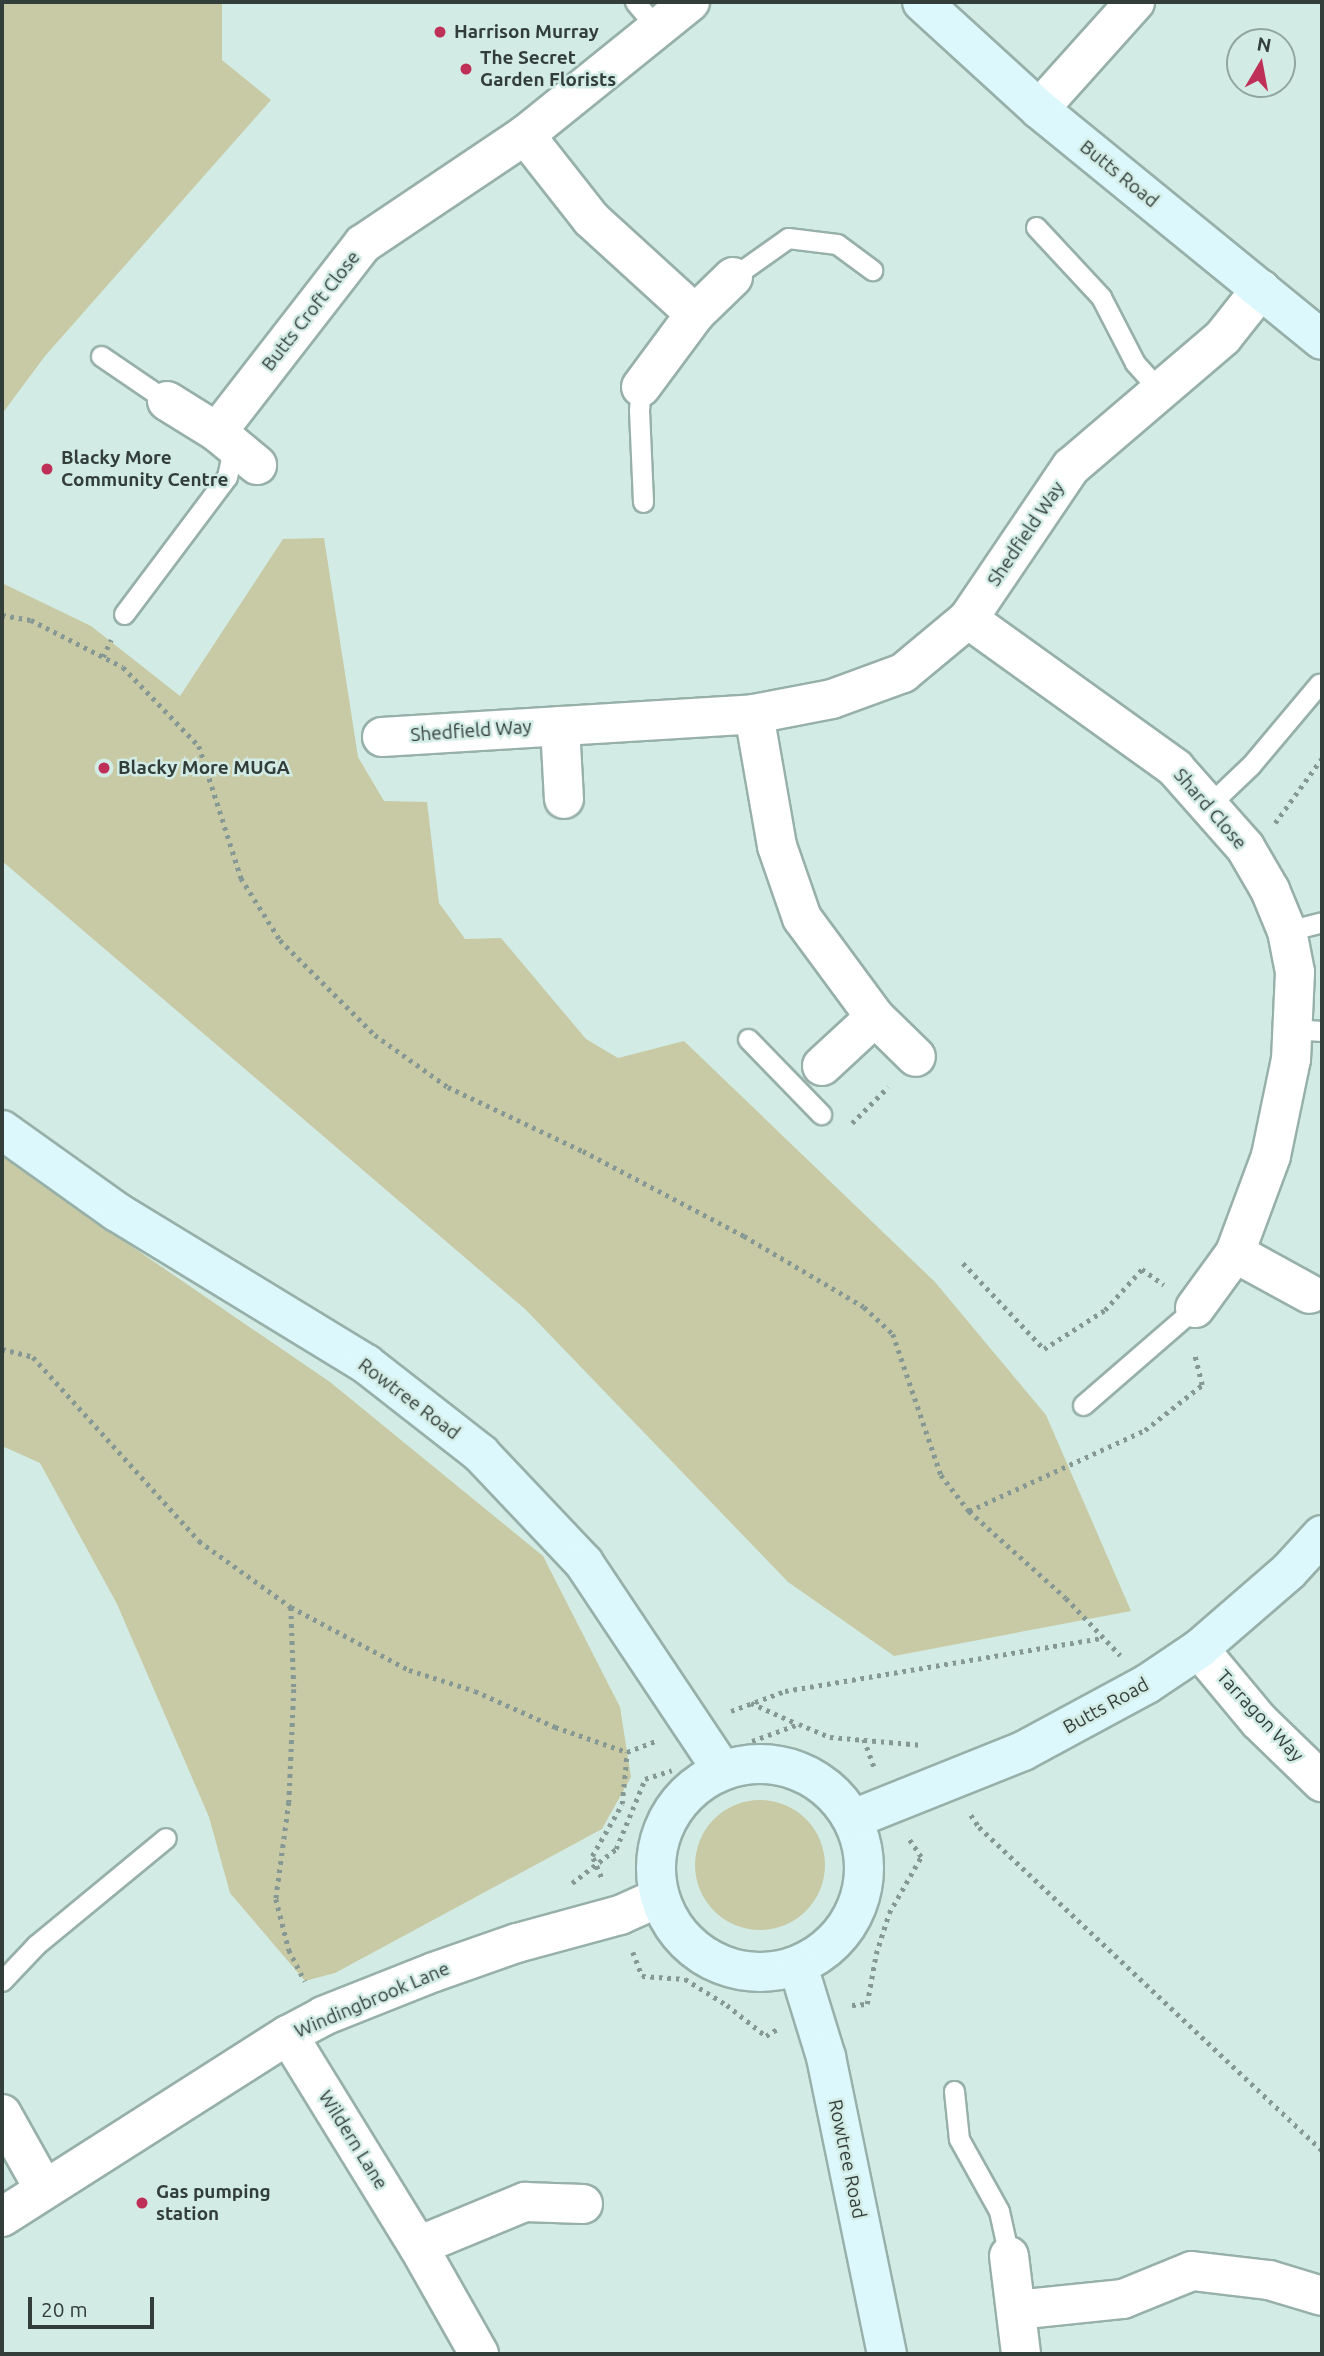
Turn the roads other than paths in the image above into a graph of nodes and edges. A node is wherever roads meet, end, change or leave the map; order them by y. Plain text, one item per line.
1 (690, 2) edge
2 (922, 2) edge
3 (1135, 2) edge
4 (646, 15) edge
5 (1039, 109) junction
6 (525, 135) junction
7 (1036, 227) dead end
8 (872, 270) dead end
9 (733, 277) joint
10 (1261, 289) junction
11 (695, 314) junction
12 (1322, 340) edge
13 (101, 356) dead end
14 (641, 387) joint
15 (1161, 392) junction
16 (167, 401) joint
17 (234, 446) junction
18 (643, 502) dead end
19 (124, 614) dead end
20 (968, 620) junction
21 (1318, 684) dead end
22 (754, 714) junction
23 (560, 726) junction
24 (382, 737) dead end
25 (565, 799) dead end
26 (1209, 805) junction
27 (1305, 926) edge
28 (875, 1017) junction
29 (1307, 1030) edge
30 (748, 1039) dead end
31 (916, 1057) road end
32 (809, 1078) junction
33 (821, 1114) dead end
34 (2, 1130) edge
35 (1235, 1253) junction
36 (1310, 1294) dead end
37 (1195, 1308) joint
38 (1083, 1405) dead end
39 (1322, 1535) edge
40 (1199, 1649) junction
41 (722, 1770) junction
42 (1322, 1782) edge
43 (853, 1819) junction
44 (166, 1838) dead end
45 (658, 1898) junction
46 (798, 1966) junction
47 (2, 1980) edge
48 (288, 2035) junction
49 (954, 2091) dead end
50 (2, 2114) edge
51 (44, 2189) junction
52 (583, 2204) dead end
53 (2, 2217) edge
54 (418, 2246) junction
55 (1009, 2256) joint
56 (1322, 2296) edge
57 (1016, 2310) junction
58 (479, 2354) edge
59 (887, 2354) edge
60 (1021, 2354) edge

1 - 4 street, Butts Croft Close
2 - 5 street, Butts Road
3 - 5 street
4 - 6 street, Butts Croft Close
5 - 10 street, Butts Road
6 - 11 street
6 - 17 street, Butts Croft Close
7 - 15 lane
8 - 9 lane
9 - 11 street
10 - 12 street, Butts Road
10 - 15 street, Shedfield Way
11 - 14 street
13 - 16 lane
14 - 18 lane
15 - 20 street, Shedfield Way
16 - 17 street
17 - 19 lane
20 - 22 street, Shedfield Way
20 - 26 street, Shard Close
21 - 26 lane
22 - 23 street, Shedfield Way
22 - 28 street
23 - 24 street, Shedfield Way
23 - 25 street, Shedfield Way
26 - 27 street, Shard Close
27 - 29 street, Shard Close
28 - 31 street
28 - 32 street
29 - 35 street, Shard Close
30 - 32 lane
32 - 33 lane
34 - 41 street, Rowtree Road
35 - 36 street
35 - 37 street, Shard Close
37 - 38 lane
39 - 40 street, Butts Road
40 - 42 street, Tarragon Way
40 - 43 street, Butts Road
41 - 43 street
41 - 45 street
43 - 46 street
44 - 47 lane
45 - 46 street
45 - 48 street, Windingbrook Lane
46 - 59 street, Rowtree Road
48 - 51 street, Windingbrook Lane
48 - 54 street, Wildern Lane
49 - 55 lane
50 - 51 street
51 - 53 street, Windingbrook Lane
52 - 54 street
54 - 58 street, Wildern Lane
55 - 57 street
56 - 57 street
57 - 60 street

